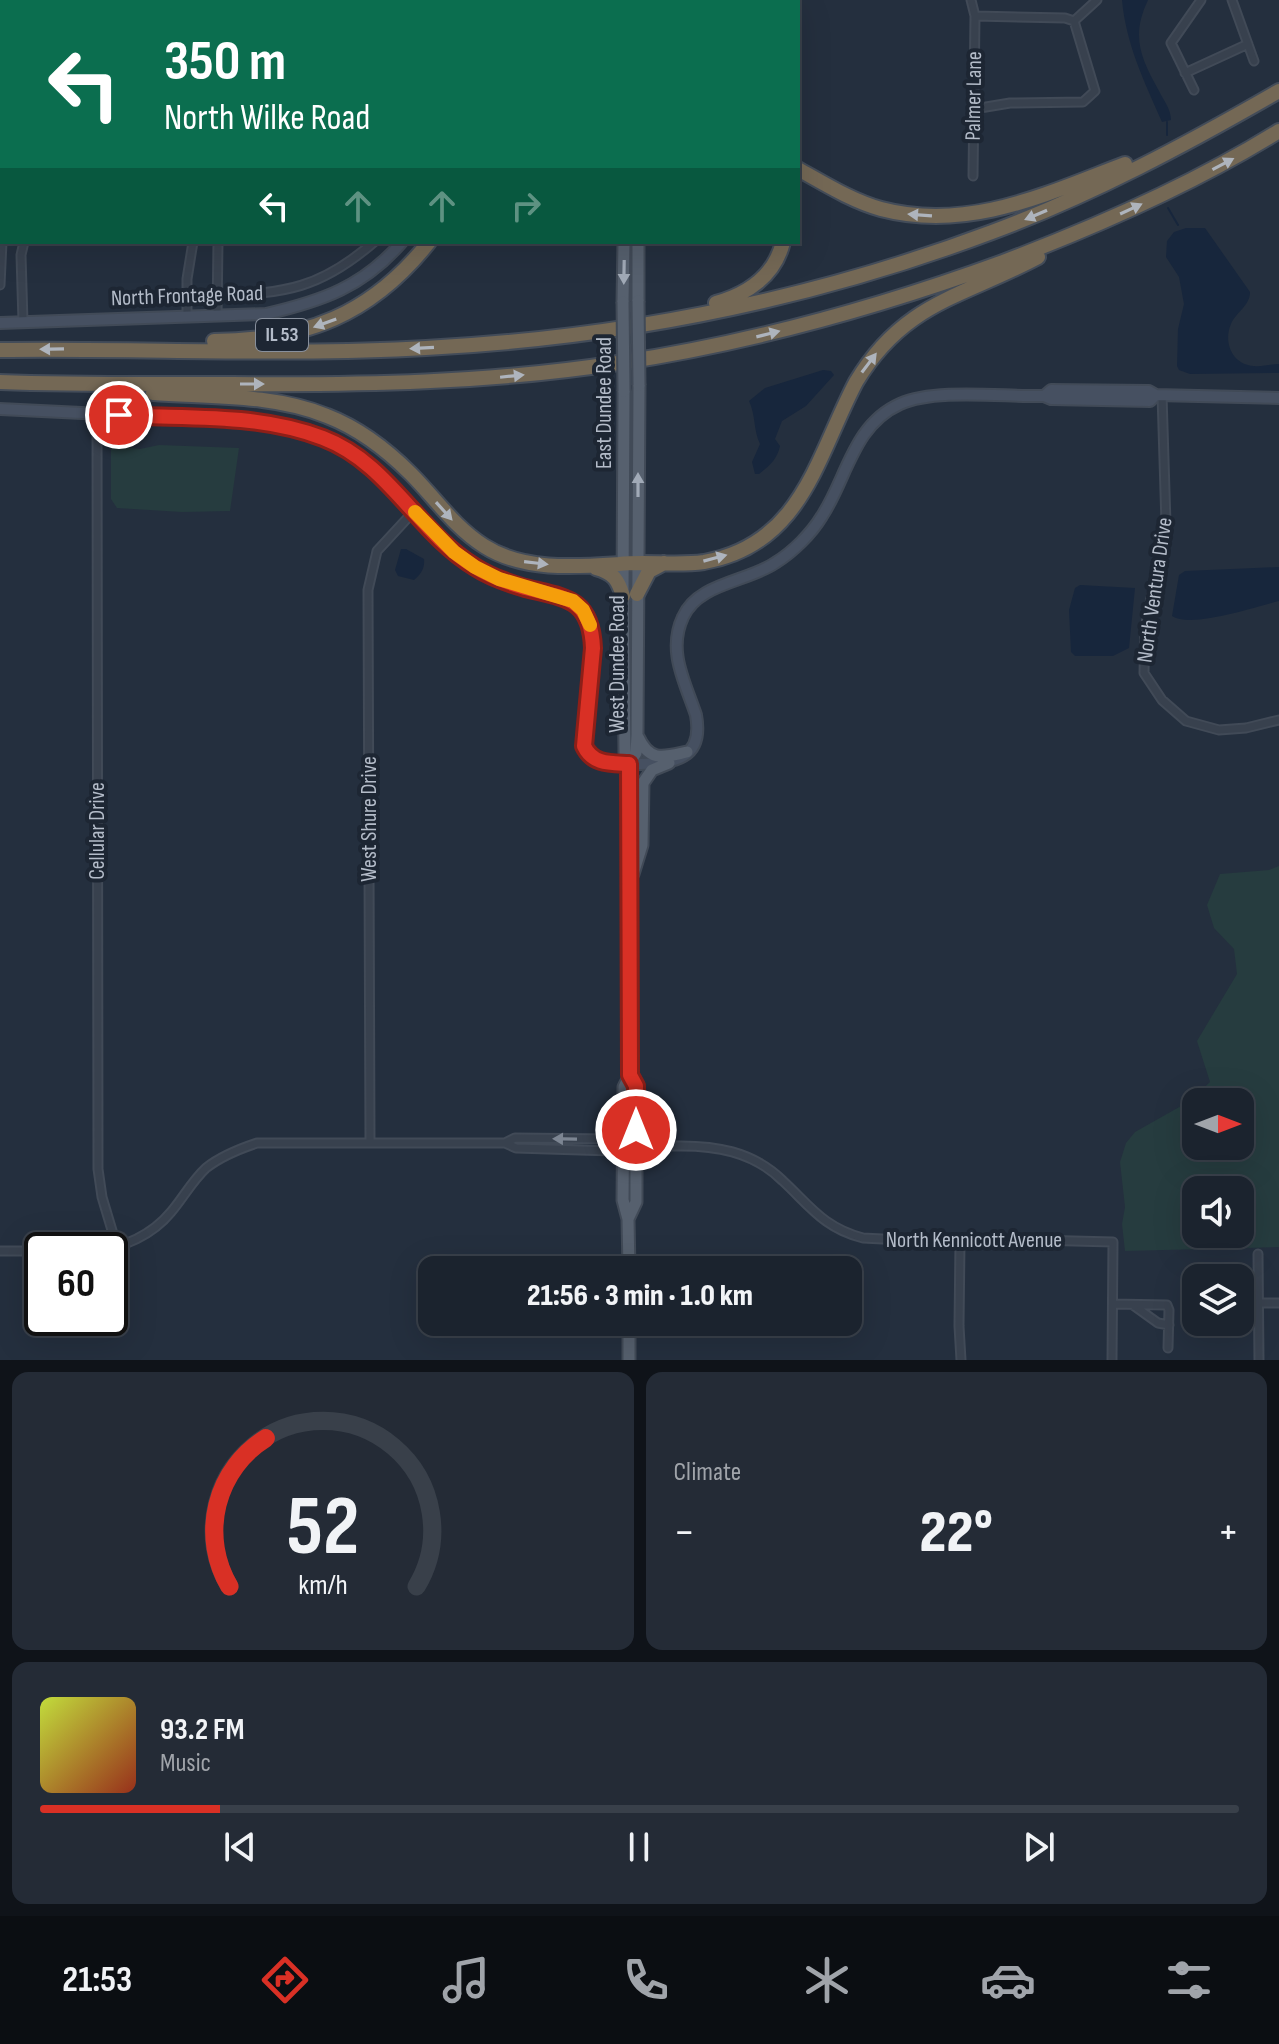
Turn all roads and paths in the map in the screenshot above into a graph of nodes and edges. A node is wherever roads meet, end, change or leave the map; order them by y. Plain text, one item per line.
1 (971, 0) edge
2 (1097, 0) edge
3 (1201, 0) edge
4 (1232, 0) edge
5 (975, 16) junction
6 (1074, 21) junction
7 (1248, 44) junction
8 (1254, 61) dead end
9 (1185, 73) junction
10 (1194, 90) dead end
11 (1279, 91) edge
12 (974, 109) junction
13 (1279, 131) edge
14 (1207, 132) junction
15 (800, 170) edge
16 (973, 176) dead end
17 (1098, 224) junction
18 (2, 244) edge
19 (24, 244) edge
20 (193, 244) edge
21 (218, 244) edge
22 (371, 244) edge
23 (400, 244) edge
24 (428, 244) edge
25 (624, 244) edge
26 (638, 244) edge
27 (782, 244) edge
28 (0, 285) edge
29 (217, 295) junction
30 (187, 316) junction
31 (217, 316) junction
32 (23, 322) junction
33 (666, 322) junction
34 (0, 323) edge
35 (104, 349) junction
36 (0, 350) edge
37 (0, 382) edge
38 (62, 384) junction
39 (1159, 395) junction
40 (1279, 398) edge
41 (0, 409) edge
42 (97, 413) junction
43 (414, 511) junction
44 (631, 563) junction
45 (665, 563) junction
46 (588, 566) junction
47 (630, 595) junction
48 (1279, 720) edge
49 (637, 735) junction
50 (687, 752) junction
51 (669, 763) junction
52 (629, 764) junction
53 (629, 886) junction
54 (370, 1142) junction
55 (630, 1145) junction
56 (113, 1232) edge
57 (128, 1242) edge
58 (960, 1243) junction
59 (0, 1251) edge
60 (24, 1251) edge
61 (1258, 1254) dead end
62 (629, 1256) edge
63 (1259, 1303) junction
64 (1279, 1303) edge
65 (1113, 1304) junction
66 (1132, 1304) junction
67 (1169, 1325) junction
68 (629, 1336) edge
69 (1168, 1348) dead end
70 (629, 1360) edge
71 (961, 1360) edge
72 (1112, 1360) edge
73 (1259, 1360) edge

1 - 5 street, Palmer Lane
2 - 6 street
3 - 9 street
4 - 7 street
5 - 6 street
5 - 12 street, Palmer Lane
6 - 12 street
7 - 8 street
7 - 9 street
9 - 10 street
11 - 14 highway
12 - 16 street, Palmer Lane
17 -> 13 highway
14 -> 15 highway
14 -> 33 highway
38 -> 17 highway
45 -> 17 highway
18 - 28 street
19 - 32 street
20 - 30 street
21 - 29 street
22 - 29 street
23 - 31 street, North Frontage Road
24 -> 35 highway, IL 53
25 -> 44 main road, East Dundee Road, bridge
44 -> 26 main road, East Dundee Road, bridge
27 - 33 highway
29 - 31 street
30 - 31 street, North Frontage Road
30 - 32 street, North Frontage Road
32 - 34 street, North Frontage Road
33 -> 35 highway
35 -> 36 highway, IL 53
37 - 38 highway
38 -> 46 highway
39 - 40 street
39 - 48 street, North Ventura Drive
39 - 50 street
41 - 42 street
42 - 43 street
42 - 56 street, Cellular Drive
43 - 52 street
43 - 54 street, West Shure Drive
44 - 45 highway
44 - 46 highway
44 - 47 main road, West Dundee Road
45 - 47 highway
46 - 47 highway
47 - 49 main road, West Dundee Road
47 - 52 main road, West Dundee Road
49 - 50 main road
49 - 52 main road, West Dundee Road
50 - 51 street
51 - 52 street
51 - 53 main road
52 - 53 main road, West Dundee Road
53 - 55 main road, West Dundee Road
54 - 55 street, North Kennicott Avenue
54 - 57 street, North Kennicott Avenue
55 - 58 street, North Kennicott Avenue
55 - 62 main road, West Dundee Road
58 - 65 street, North Kennicott Avenue
58 - 71 street
59 - 60 street
61 - 63 street
63 - 64 street
63 - 73 street
65 - 66 street
65 - 72 street
66 - 67 street
66 - 67 street
67 - 69 street
68 - 70 main road

